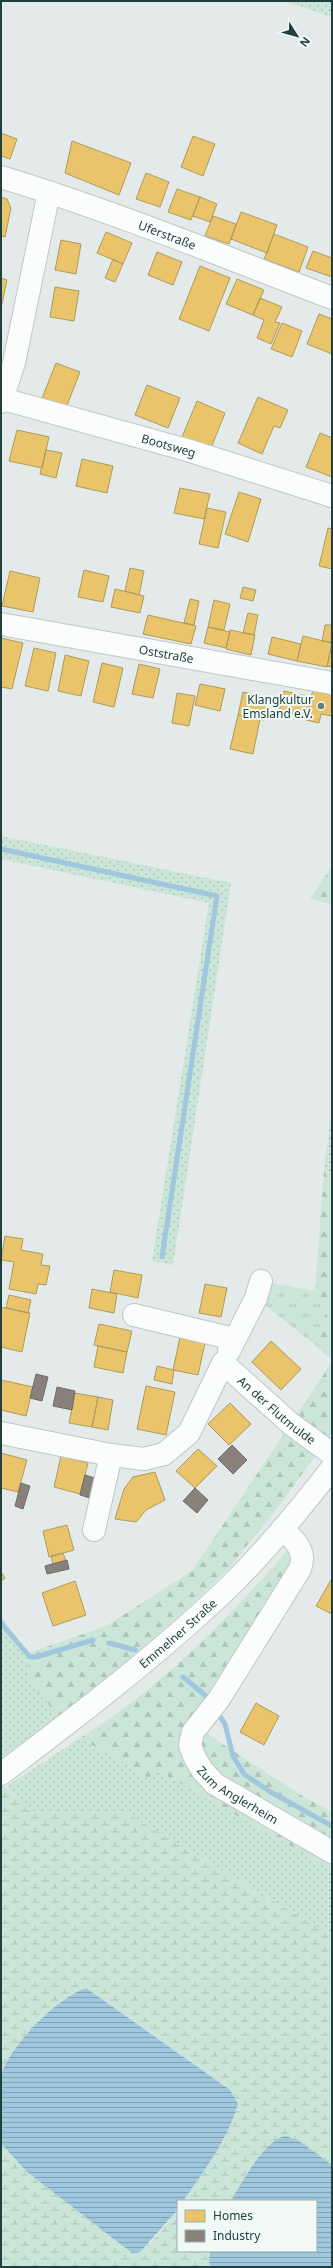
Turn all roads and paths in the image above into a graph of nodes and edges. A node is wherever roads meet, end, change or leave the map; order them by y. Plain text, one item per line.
1 (1, 177) edge
2 (49, 192) junction
3 (332, 298) edge
4 (2, 401) edge
5 (332, 496) edge
6 (1, 624) edge
7 (332, 682) edge
8 (261, 1281) dead end
9 (134, 1315) dead end
10 (234, 1338) junction
11 (223, 1363) junction
12 (1, 1433) edge
13 (332, 1454) edge
14 (112, 1455) junction
15 (332, 1468) edge
16 (282, 1529) junction
17 (94, 1530) dead end
18 (5, 1771) edge
19 (332, 1852) edge

1 - 2 street, Uferstraße
2 - 3 street, Uferstraße
2 - 4 street, Bootsweg
4 - 5 street, Bootsweg
6 - 7 street, Oststraße
8 - 10 street
9 - 10 street
10 - 11 street
11 - 13 street, An der Flutmulde
11 - 14 street
12 - 14 street
14 - 17 street
15 - 16 street, Emmelner Straße
16 - 18 street, Emmelner Straße
16 - 19 street, Zum Anglerheim

